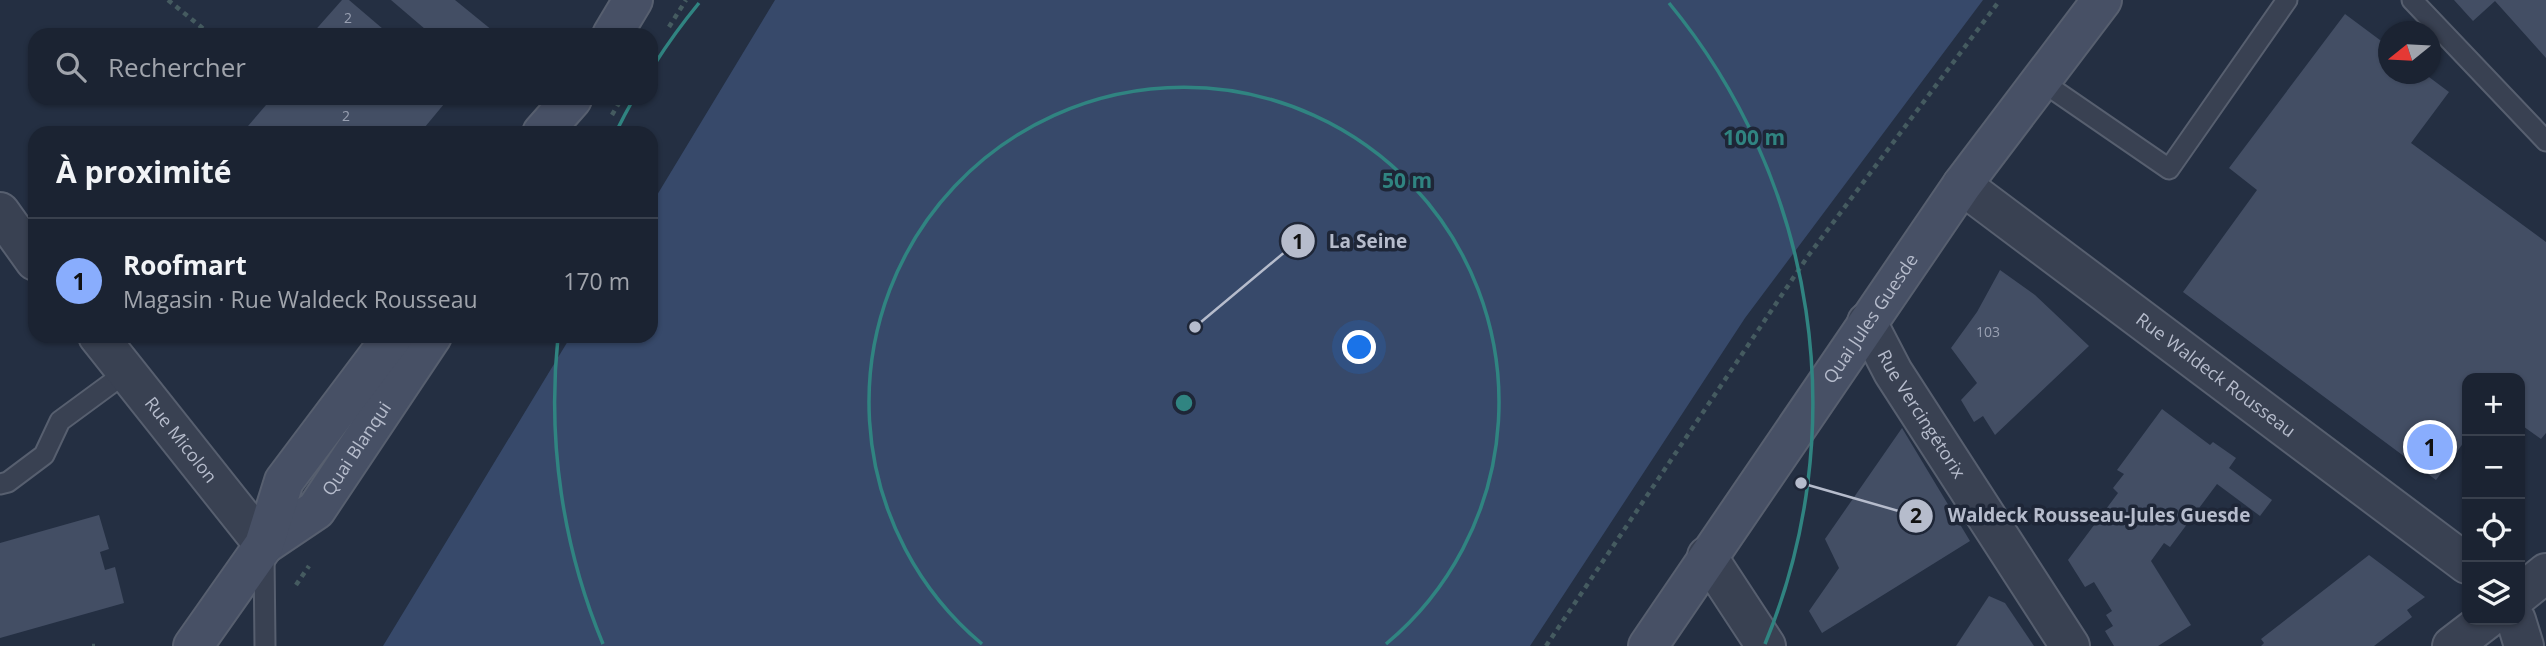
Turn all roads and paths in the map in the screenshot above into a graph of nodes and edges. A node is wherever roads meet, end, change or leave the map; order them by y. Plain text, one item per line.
1 (168, 0) edge
2 (633, 0) edge
3 (2000, 0) edge
4 (2102, 0) edge
5 (2287, 0) edge
6 (2412, 0) edge
7 (202, 28) edge
8 (616, 28) edge
9 (2041, 81) junction
10 (567, 105) edge
11 (570, 105) edge
12 (548, 126) edge
13 (561, 126) edge
14 (2546, 141) edge
15 (1962, 185) junction
16 (0, 212) edge
17 (28, 251) edge
18 (1867, 322) junction
19 (104, 343) edge
20 (388, 343) edge
21 (427, 343) edge
22 (128, 371) junction
23 (0, 484) edge
24 (264, 545) junction
25 (1707, 556) junction
26 (2463, 562) edge
27 (2546, 573) edge
28 (2525, 590) edge
29 (2479, 625) edge
30 (2517, 625) edge
31 (193, 646) edge
32 (265, 646) edge
33 (1546, 646) edge
34 (1648, 646) edge
35 (1766, 646) edge
36 (2070, 646) edge
37 (2452, 646) edge
38 (2524, 646) edge

1 - 7 path
2 - 8 main road
3 - 33 path
4 - 9 main road, Quai Jules Guesde
5 - 9 lane
6 - 14 lane
9 - 15 main road, Quai Jules Guesde
10 - 12 main road
11 - 13 main road
15 - 18 main road, Quai Jules Guesde
15 - 26 street, Rue Waldeck Rousseau
16 - 17 street
18 - 25 main road, Quai Jules Guesde
18 - 36 street, Rue Vercingétorix
19 - 22 street, Rue Micolon
20 - 24 main road, Quai Blanqui
21 - 24 main road, Quai Blanqui
22 - 23 lane
22 - 24 street, Rue Micolon
24 - 31 main road, Quai Blanqui
24 - 32 lane
25 - 34 main road, Quai Jules Guesde
25 - 35 street
27 - 28 street
29 - 37 street
30 - 38 street

